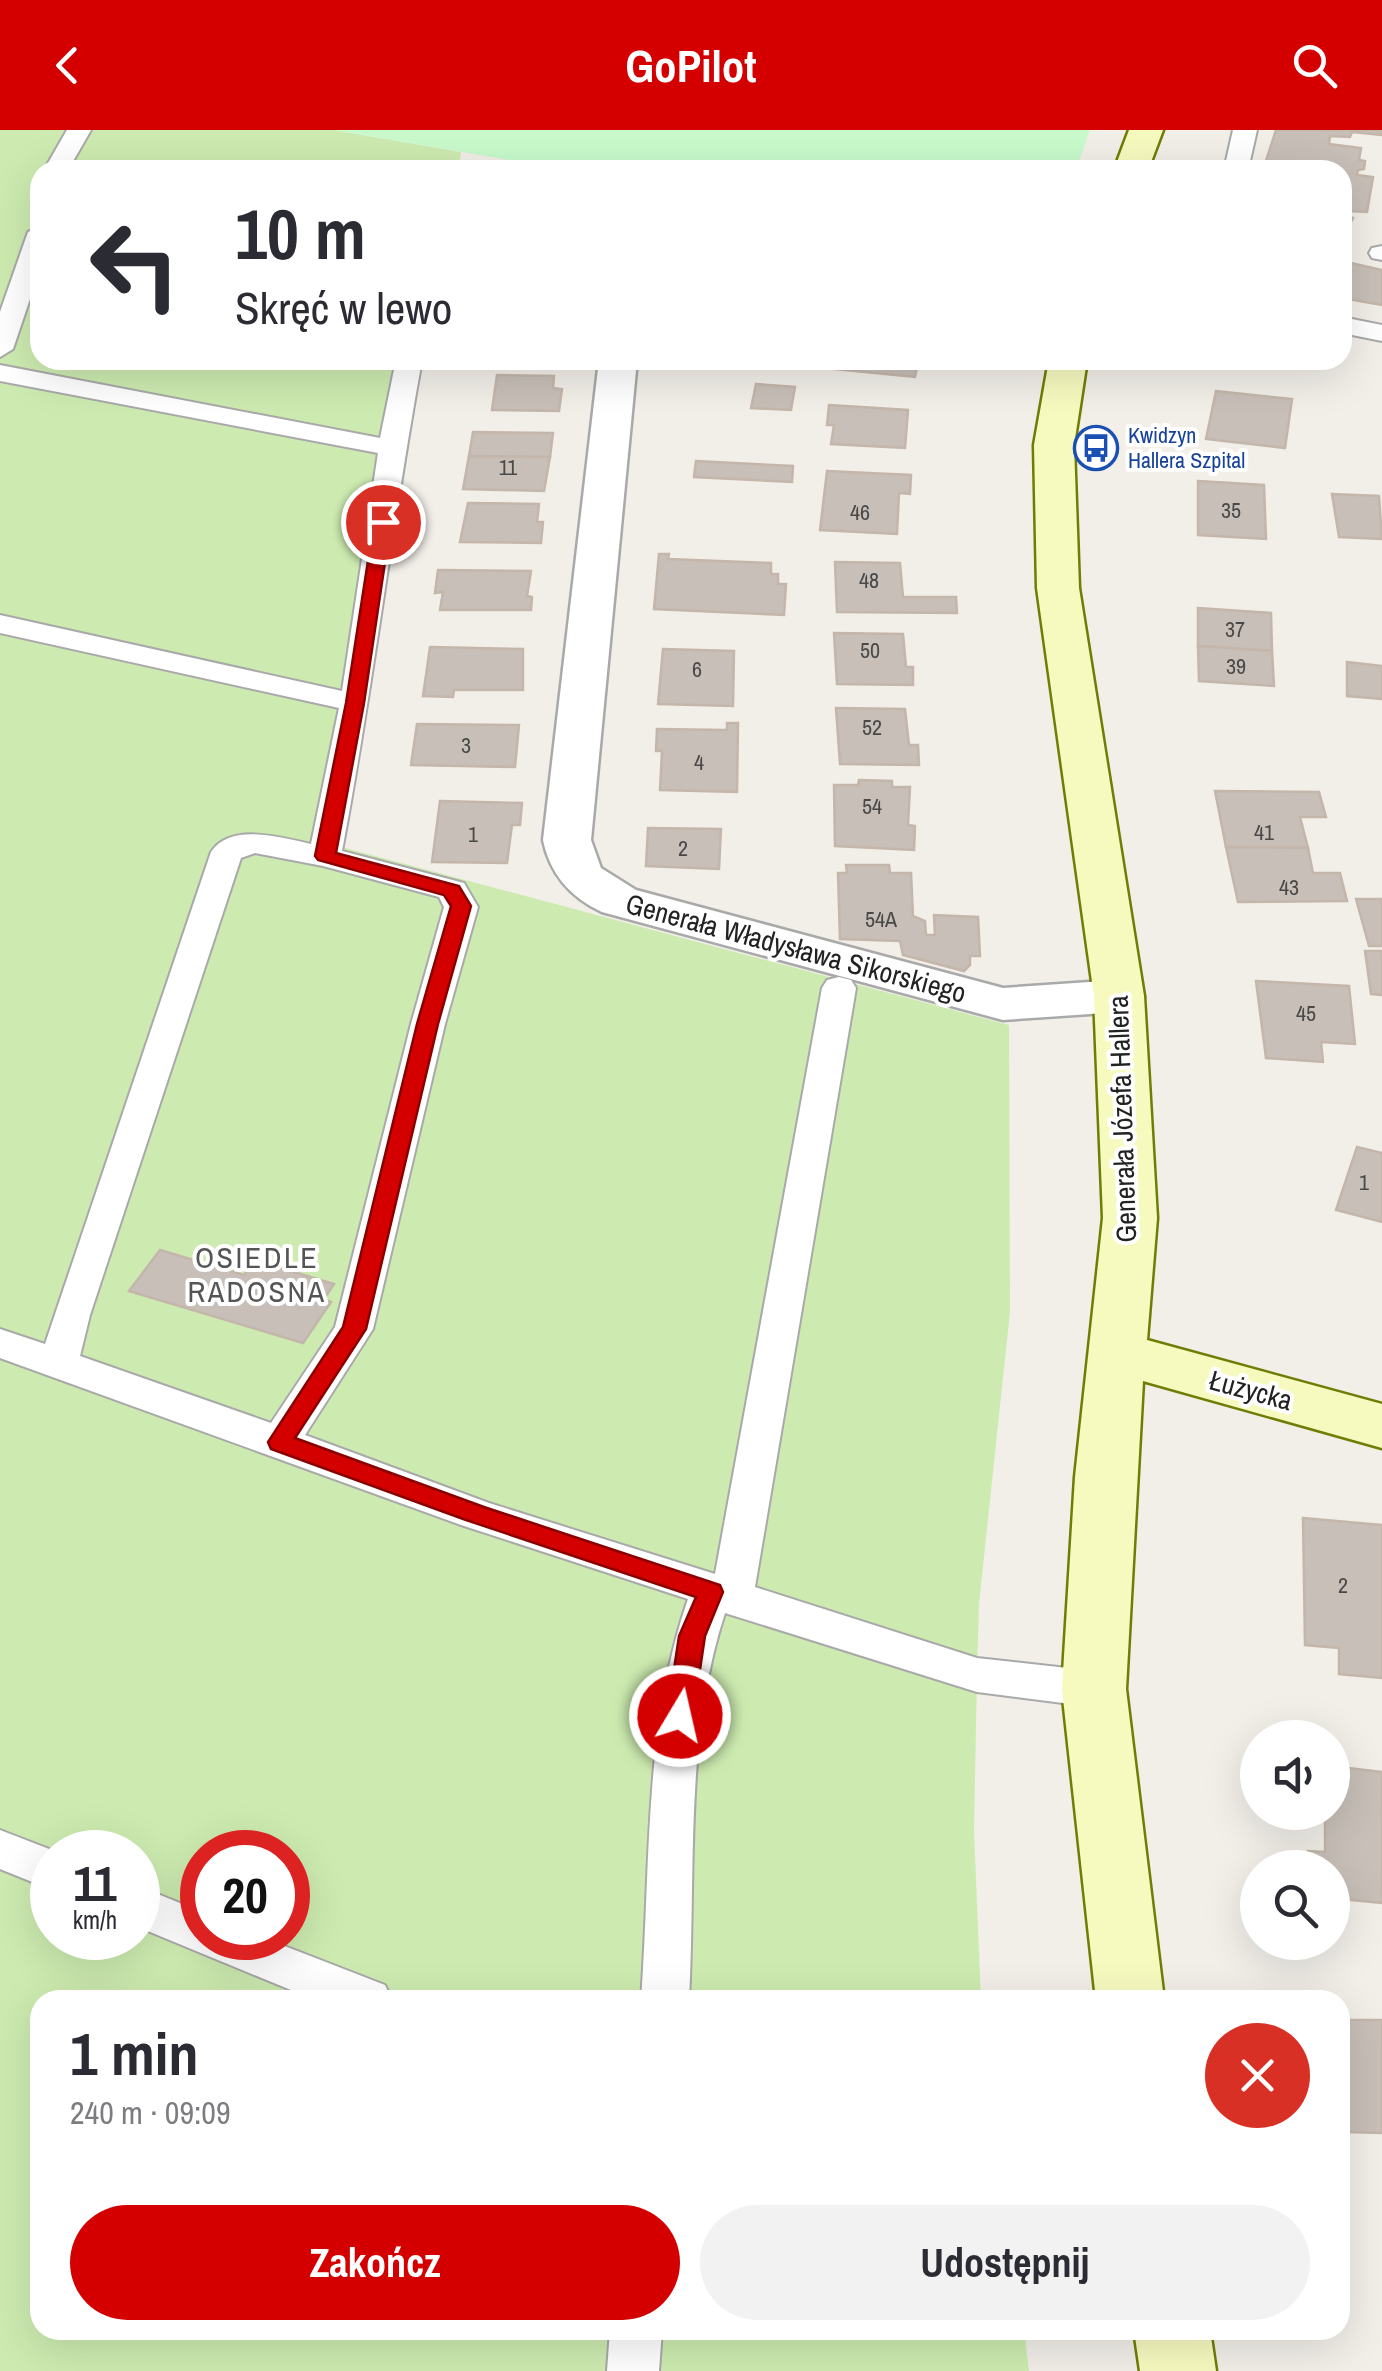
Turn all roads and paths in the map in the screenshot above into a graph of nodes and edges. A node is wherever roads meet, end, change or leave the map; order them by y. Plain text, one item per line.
1 (79, 130) edge
2 (1146, 130) edge
3 (1245, 130) edge
4 (62, 160) edge
5 (1135, 160) edge
6 (1238, 160) edge
7 (30, 261) edge
8 (1352, 327) edge
9 (1382, 334) edge
10 (0, 349) edge
11 (407, 370) edge
12 (617, 370) edge
13 (1066, 370) edge
14 (0, 372) edge
15 (392, 448) junction
16 (0, 624) edge
17 (355, 703) junction
18 (325, 856) junction
19 (839, 988) dead end
20 (1119, 996) junction
21 (0, 1342) edge
22 (1120, 1354) junction
23 (59, 1364) junction
24 (1382, 1426) edge
25 (280, 1442) junction
26 (721, 1596) junction
27 (1094, 1689) junction
28 (0, 1849) edge
29 (30, 1862) edge
30 (268, 1960) edge
31 (343, 1990) edge
32 (666, 1990) edge
33 (1129, 1990) edge
34 (635, 2340) edge
35 (1173, 2340) edge
36 (633, 2371) edge
37 (1178, 2371) edge

1 - 4 lane
2 - 5 street
3 - 6 lane
7 - 10 lane
8 - 9 lane
11 - 15 lane
12 - 20 street, Generała Władysława Sikorskiego
13 - 20 street, Generała Józefa Hallera
14 - 15 lane
15 - 17 lane
16 - 17 lane
17 - 18 lane
18 - 23 lane
18 - 25 lane
19 - 26 lane
20 - 22 street, Generała Józefa Hallera
21 - 23 lane
22 - 24 street, Łużycka
22 - 27 street, Generała Józefa Hallera
23 - 25 lane
25 - 26 lane
26 - 27 lane
26 - 32 lane
27 - 33 street, Generała Józefa Hallera
28 - 29 lane
30 - 31 lane
34 - 36 lane
35 - 37 street

